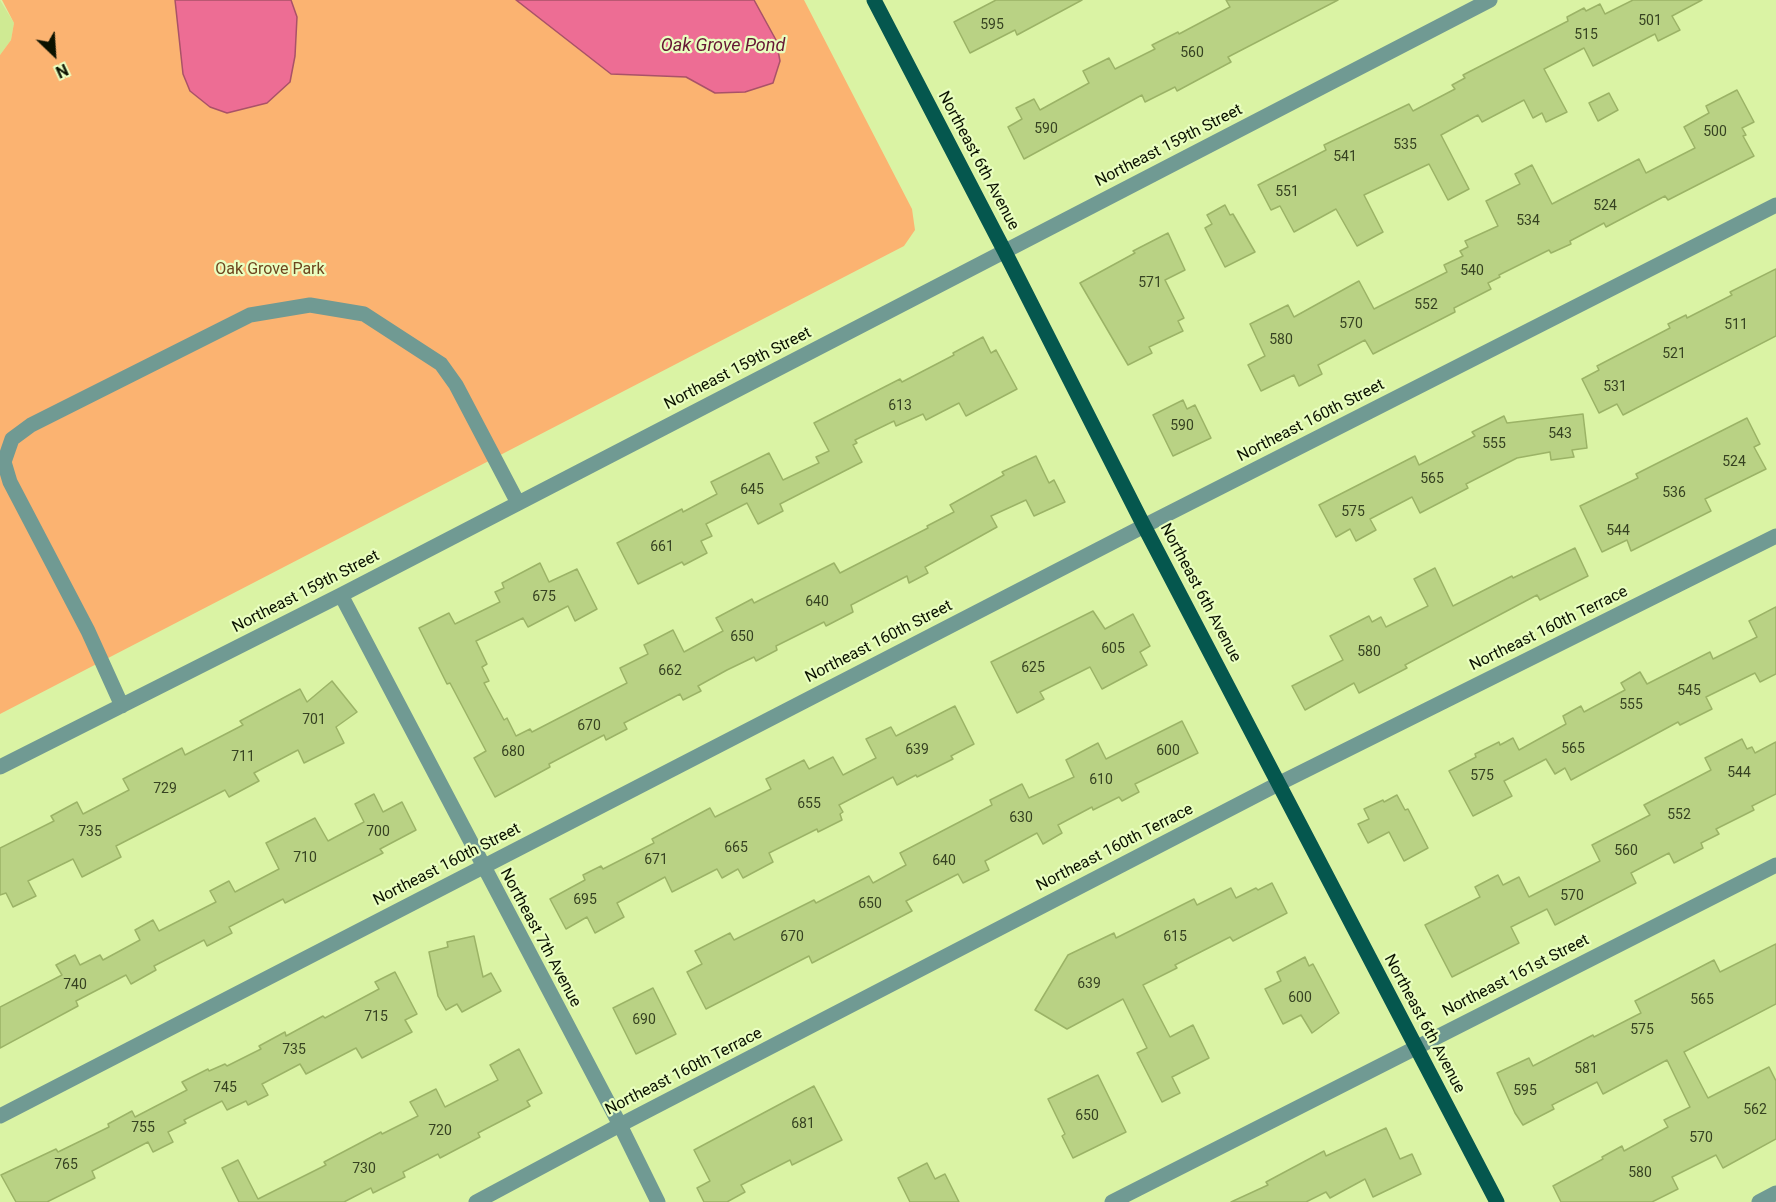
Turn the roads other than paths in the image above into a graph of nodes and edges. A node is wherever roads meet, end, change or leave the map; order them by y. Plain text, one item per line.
1 (874, 0) edge
2 (1490, 0) edge
3 (1776, 205) edge
4 (1005, 252) junction
5 (518, 503) junction
6 (1144, 526) junction
7 (1776, 536) edge
8 (340, 595) junction
9 (122, 706) junction
10 (0, 767) edge
11 (1278, 784) junction
12 (1776, 864) edge
13 (482, 867) junction
14 (1416, 1046) junction
15 (0, 1116) edge
16 (620, 1125) junction
17 (1776, 1193) edge
18 (476, 1202) edge
19 (658, 1202) edge
20 (1112, 1202) edge
21 (1497, 1202) edge
22 (1759, 1202) edge

1 - 4 main road, Northeast 6th Avenue
2 - 4 street, Northeast 159th Street
3 - 6 street, Northeast 160th Street
4 - 5 street, Northeast 159th Street
4 - 6 main road, Northeast 6th Avenue
5 - 8 street, Northeast 159th Street
5 - 9 street
6 - 11 main road, Northeast 6th Avenue
6 - 13 street, Northeast 160th Street
7 - 11 street, Northeast 160th Terrace
8 - 9 street, Northeast 159th Street
8 - 13 street, Northeast 7th Avenue
9 - 10 street, Northeast 159th Street
11 - 14 main road, Northeast 6th Avenue
11 - 16 street, Northeast 160th Terrace
12 - 14 street, Northeast 161st Street
13 - 15 street, Northeast 160th Street
13 - 16 street, Northeast 7th Avenue
14 - 20 street, Northeast 161st Street
14 - 21 main road, Northeast 6th Avenue
16 - 18 street, Northeast 160th Terrace
16 - 19 street, Northeast 7th Avenue
17 - 22 street

